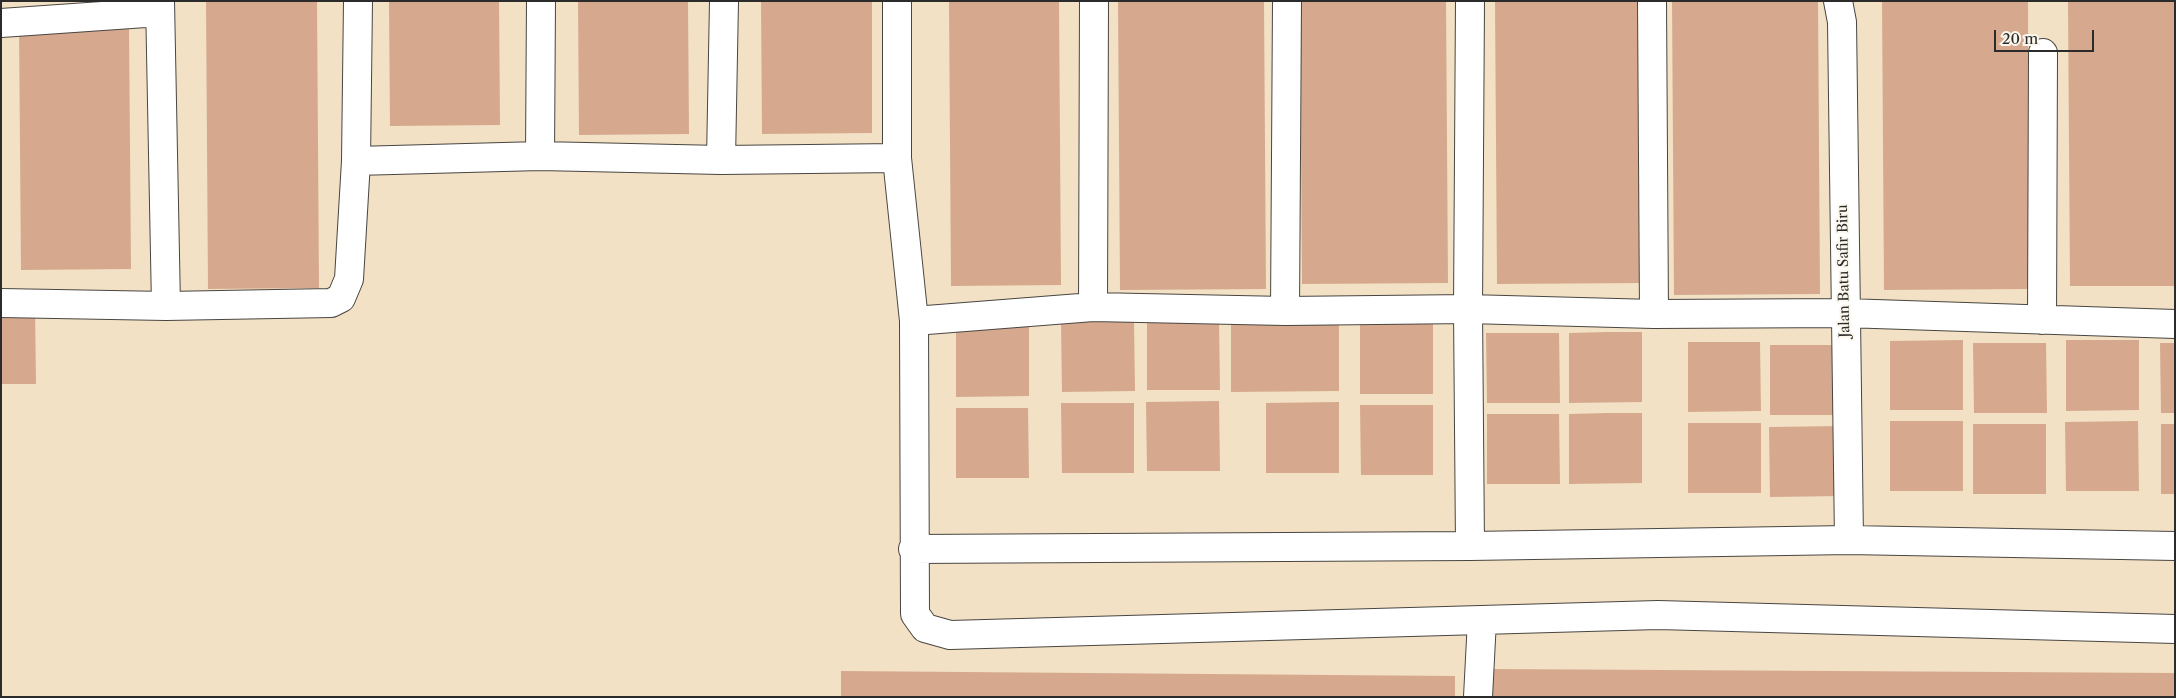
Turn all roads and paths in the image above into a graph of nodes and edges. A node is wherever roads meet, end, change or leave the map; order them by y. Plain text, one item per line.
1 (358, 1) edge
2 (541, 1) edge
3 (724, 1) edge
4 (897, 1) edge
5 (1094, 1) edge
6 (1286, 1) edge
7 (1470, 1) edge
8 (1652, 1) edge
9 (1838, 1) edge
10 (160, 7) edge
11 (1, 23) edge
12 (2043, 53) dead end
13 (540, 156) junction
14 (897, 158) junction
15 (721, 160) junction
16 (356, 161) junction
17 (1, 302) edge
18 (166, 306) junction
19 (1093, 307) junction
20 (1468, 310) junction
21 (1285, 311) junction
22 (1845, 313) junction
23 (1654, 314) junction
24 (2042, 320) junction
25 (914, 321) junction
26 (2175, 324) edge
27 (1849, 540) junction
28 (1470, 546) junction
29 (2175, 546) edge
30 (913, 549) junction
31 (1482, 620) junction
32 (2175, 629) edge
33 (1478, 697) edge

1 - 16 street
2 - 13 street
3 - 15 street
4 - 14 street
5 - 19 street
6 - 21 street
7 - 20 street
8 - 23 street
9 - 22 street, Jalan Batu Safir Biru
10 - 11 street
10 - 18 street
12 - 24 street
13 - 15 street
13 - 16 street
14 - 15 street
14 - 25 street
16 - 18 street
17 - 18 street
19 - 21 street
19 - 25 street
20 - 21 street
20 - 23 street
20 - 28 street
22 - 23 street
22 - 24 street
22 - 27 street, Jalan Batu Safir Biru
24 - 26 street
25 - 30 street
27 - 28 street
27 - 29 street
28 - 30 street
30 - 31 street
31 - 32 street
31 - 33 street

